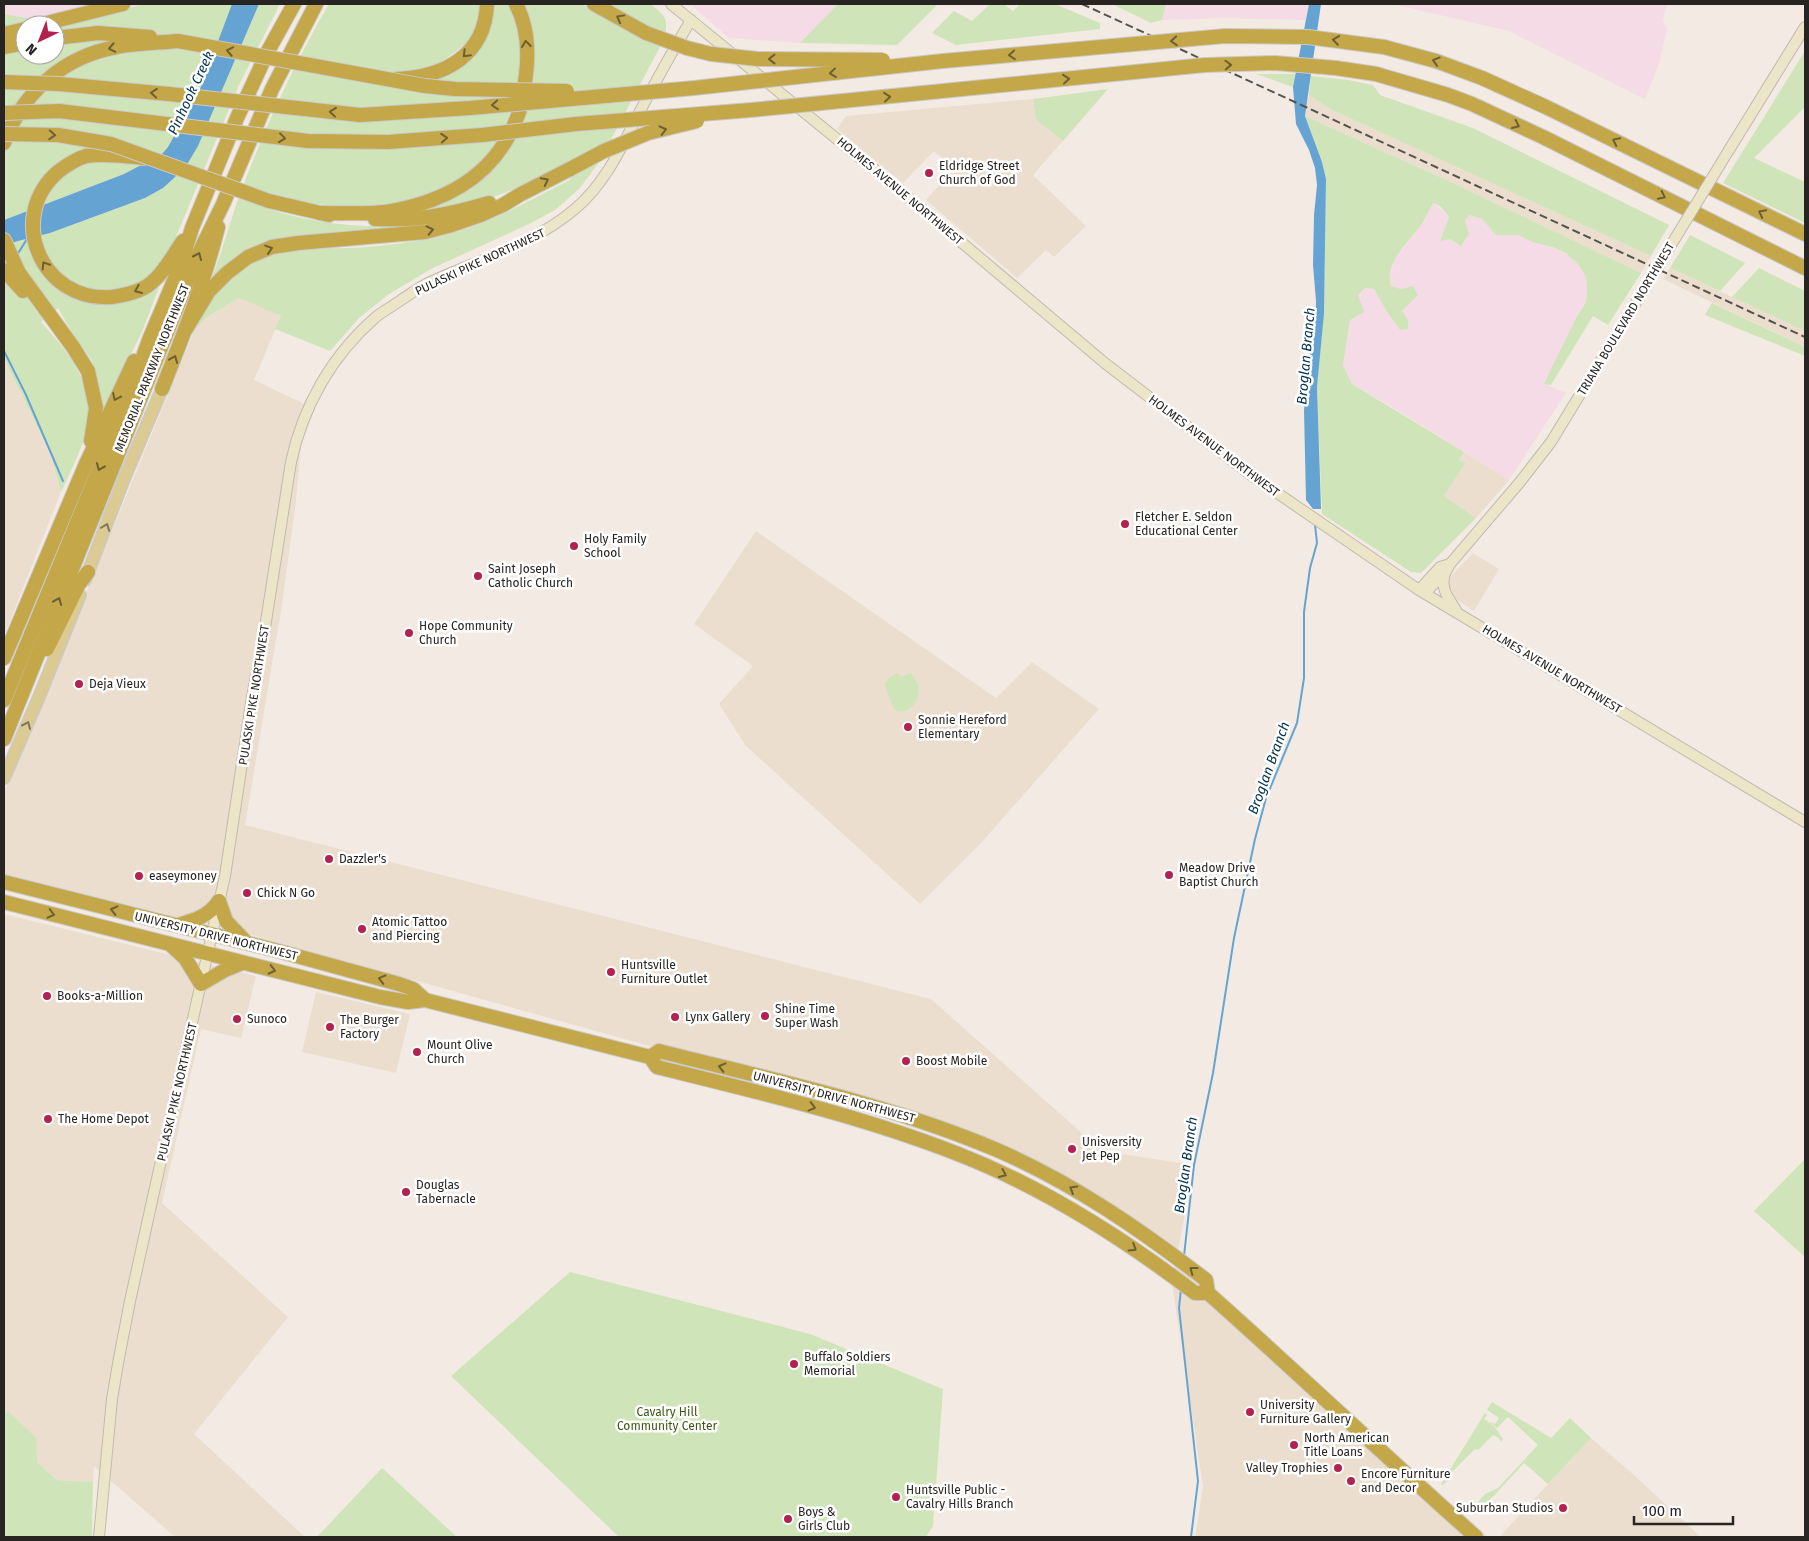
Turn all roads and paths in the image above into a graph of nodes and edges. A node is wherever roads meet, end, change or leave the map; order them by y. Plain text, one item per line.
1 (123, 4) edge
2 (294, 4) edge
3 (316, 4) edge
4 (487, 4) edge
5 (516, 4) edge
6 (594, 4) edge
7 (671, 4) edge
8 (65, 18) edge
9 (690, 20) junction
10 (1805, 27) edge
11 (65, 37) edge
12 (178, 41) junction
13 (943, 61) junction
14 (381, 78) junction
15 (4, 82) edge
16 (631, 93) junction
17 (751, 110) junction
18 (4, 113) edge
19 (4, 134) edge
20 (4, 143) edge
21 (153, 158) junction
22 (521, 194) junction
23 (223, 204) junction
24 (320, 213) junction
25 (192, 228) junction
26 (1805, 234) edge
27 (4, 240) edge
28 (1805, 268) edge
29 (4, 270) edge
30 (49, 317) junction
31 (186, 329) junction
32 (149, 340) junction
33 (162, 389) joint
34 (85, 466) junction
35 (1447, 568) junction
36 (88, 572) junction
37 (32, 592) junction
38 (1422, 592) junction
39 (1458, 613) junction
40 (4, 658) edge
41 (10, 686) junction
42 (21, 695) junction
43 (4, 700) edge
44 (4, 739) edge
45 (4, 778) edge
46 (1805, 822) edge
47 (4, 882) edge
48 (219, 901) junction
49 (4, 902) edge
50 (176, 925) junction
51 (212, 934) junction
52 (247, 943) junction
53 (170, 944) junction
54 (208, 954) junction
55 (242, 963) junction
56 (201, 984) junction
57 (425, 1000) junction
58 (650, 1058) junction
59 (788, 1084) junction
60 (730, 1085) junction
61 (857, 1119) junction
62 (921, 1121) junction
63 (1208, 1293) junction
64 (99, 1537) edge
65 (1476, 1537) edge

1 - 8 highway
2 - 25 highway, MEMORIAL PARKWAY NORTHWEST
3 - 23 highway, MEMORIAL PARKWAY NORTHWEST
4 -> 14 highway, bridge
24 -> 5 highway
13 -> 6 highway, bridge
7 - 9 main road, HOLMES AVENUE NORTHWEST
9 - 38 main road, HOLMES AVENUE NORTHWEST
9 - 48 main road, PULASKI PIKE NORTHWEST
10 - 35 main road, TRIANA BOULEVARD NORTHWEST, bridge
11 - 12 highway
14 -> 12 highway, bridge
12 -> 20 highway, bridge
13 -> 16 highway, bridge
26 -> 13 highway, bridge
14 - 16 highway, bridge
16 -> 15 highway, bridge
18 -> 17 highway, bridge
22 -> 17 highway, bridge
17 -> 28 highway, bridge
19 -> 21 highway, bridge
21 - 24 highway, bridge
25 -> 21 highway, bridge
22 - 24 highway
31 -> 22 highway
23 - 31 highway
42 -> 23 highway, MEMORIAL PARKWAY NORTHWEST
25 - 32 highway, MEMORIAL PARKWAY NORTHWEST
27 - 30 highway
29 - 30 highway
30 - 34 highway
33 -> 31 highway
32 -> 34 highway
32 -> 41 highway, MEMORIAL PARKWAY NORTHWEST
36 -> 33 main road
34 - 37 highway
35 - 38 main road, TRIANA BOULEVARD NORTHWEST
35 - 39 main road
36 - 42 highway
45 -> 36 main road
37 - 40 highway
37 - 41 highway
38 - 39 main road, HOLMES AVENUE NORTHWEST
39 - 46 main road, HOLMES AVENUE NORTHWEST
41 - 43 highway, MEMORIAL PARKWAY NORTHWEST
42 - 44 highway, MEMORIAL PARKWAY NORTHWEST
50 -> 47 highway, UNIVERSITY DRIVE NORTHWEST
48 - 50 highway
48 - 51 main road, PULASKI PIKE NORTHWEST
48 - 52 highway
49 -> 53 highway, UNIVERSITY DRIVE NORTHWEST
50 - 51 highway, UNIVERSITY DRIVE NORTHWEST
51 - 52 highway, UNIVERSITY DRIVE NORTHWEST
51 - 54 main road, PULASKI PIKE NORTHWEST
57 -> 52 highway, UNIVERSITY DRIVE NORTHWEST
53 - 54 highway, UNIVERSITY DRIVE NORTHWEST
53 - 56 highway
54 - 55 highway, UNIVERSITY DRIVE NORTHWEST
54 - 56 main road, PULASKI PIKE NORTHWEST
55 - 56 highway
55 -> 57 highway, UNIVERSITY DRIVE NORTHWEST
56 - 64 main road, PULASKI PIKE NORTHWEST
57 - 58 highway, UNIVERSITY DRIVE NORTHWEST
59 -> 58 highway, UNIVERSITY DRIVE NORTHWEST
58 - 60 highway, UNIVERSITY DRIVE NORTHWEST
59 - 60 highway
59 - 62 highway, UNIVERSITY DRIVE NORTHWEST
60 -> 61 highway, UNIVERSITY DRIVE NORTHWEST
61 - 62 highway
61 -> 63 highway, UNIVERSITY DRIVE NORTHWEST
63 -> 62 highway, UNIVERSITY DRIVE NORTHWEST
63 - 65 highway, UNIVERSITY DRIVE NORTHWEST

